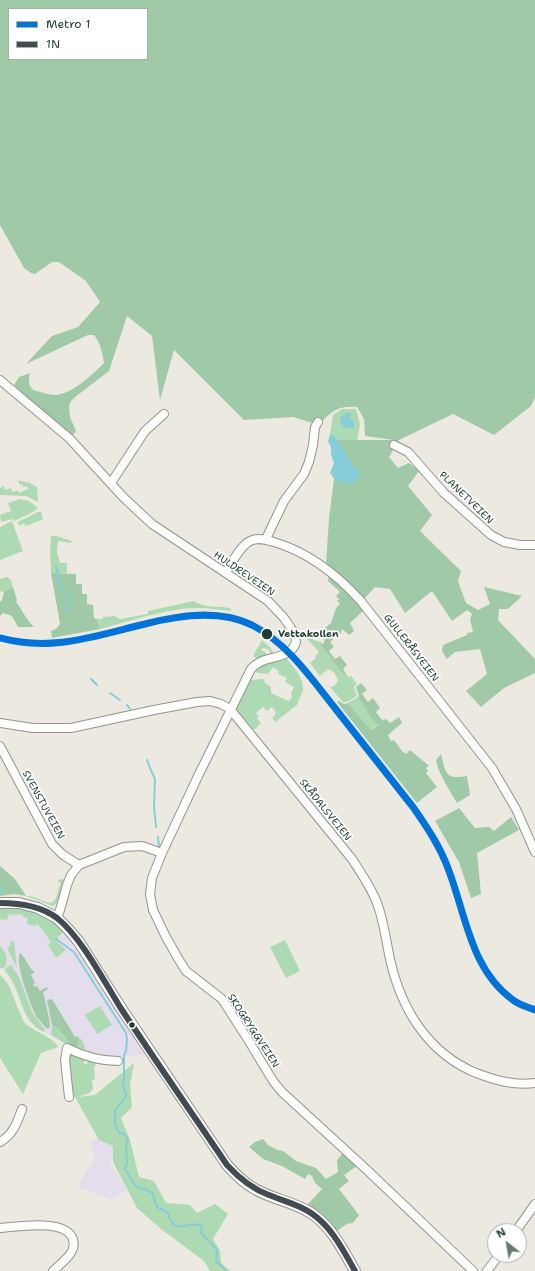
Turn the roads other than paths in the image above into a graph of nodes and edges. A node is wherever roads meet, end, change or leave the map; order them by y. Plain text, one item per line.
1 (0, 380) edge
2 (164, 414) dead end
3 (318, 422) dead end
4 (394, 445) dead end
5 (111, 483) junction
6 (266, 539) junction
7 (535, 545) edge
8 (226, 572) junction
9 (230, 709) junction
10 (0, 723) edge
11 (0, 746) edge
12 (535, 852) edge
13 (162, 853) junction
14 (79, 865) junction
15 (0, 904) edge
16 (57, 918) junction
17 (118, 1061) dead end
18 (535, 1083) edge
19 (70, 1097) dead end
20 (22, 1109) dead end
21 (0, 1142) edge
22 (535, 1204) edge
23 (522, 1223) edge
24 (0, 1228) edge
25 (53, 1271) edge
26 (355, 1271) edge
27 (473, 1271) edge

1 - 5 street, HULDREVEIEN
2 - 5 street
3 - 6 street
4 - 7 street, PLANETVEIEN
5 - 8 street, HULDREVEIEN
6 - 8 street
6 - 12 street, GULLERÅSVEIEN
8 - 9 street, HULDREVEIEN
9 - 10 street, SKÅDALSVEIEN
9 - 13 street, SKOGRYGGVEIEN
9 - 18 street, SKÅDALSVEIEN
11 - 14 street, SVENSTUVEIEN
13 - 14 street
13 - 27 street, SKOGRYGGVEIEN
14 - 16 street
15 - 16 main road
16 - 26 main road
17 - 19 street
20 - 21 street
22 - 23 street
24 - 25 street

